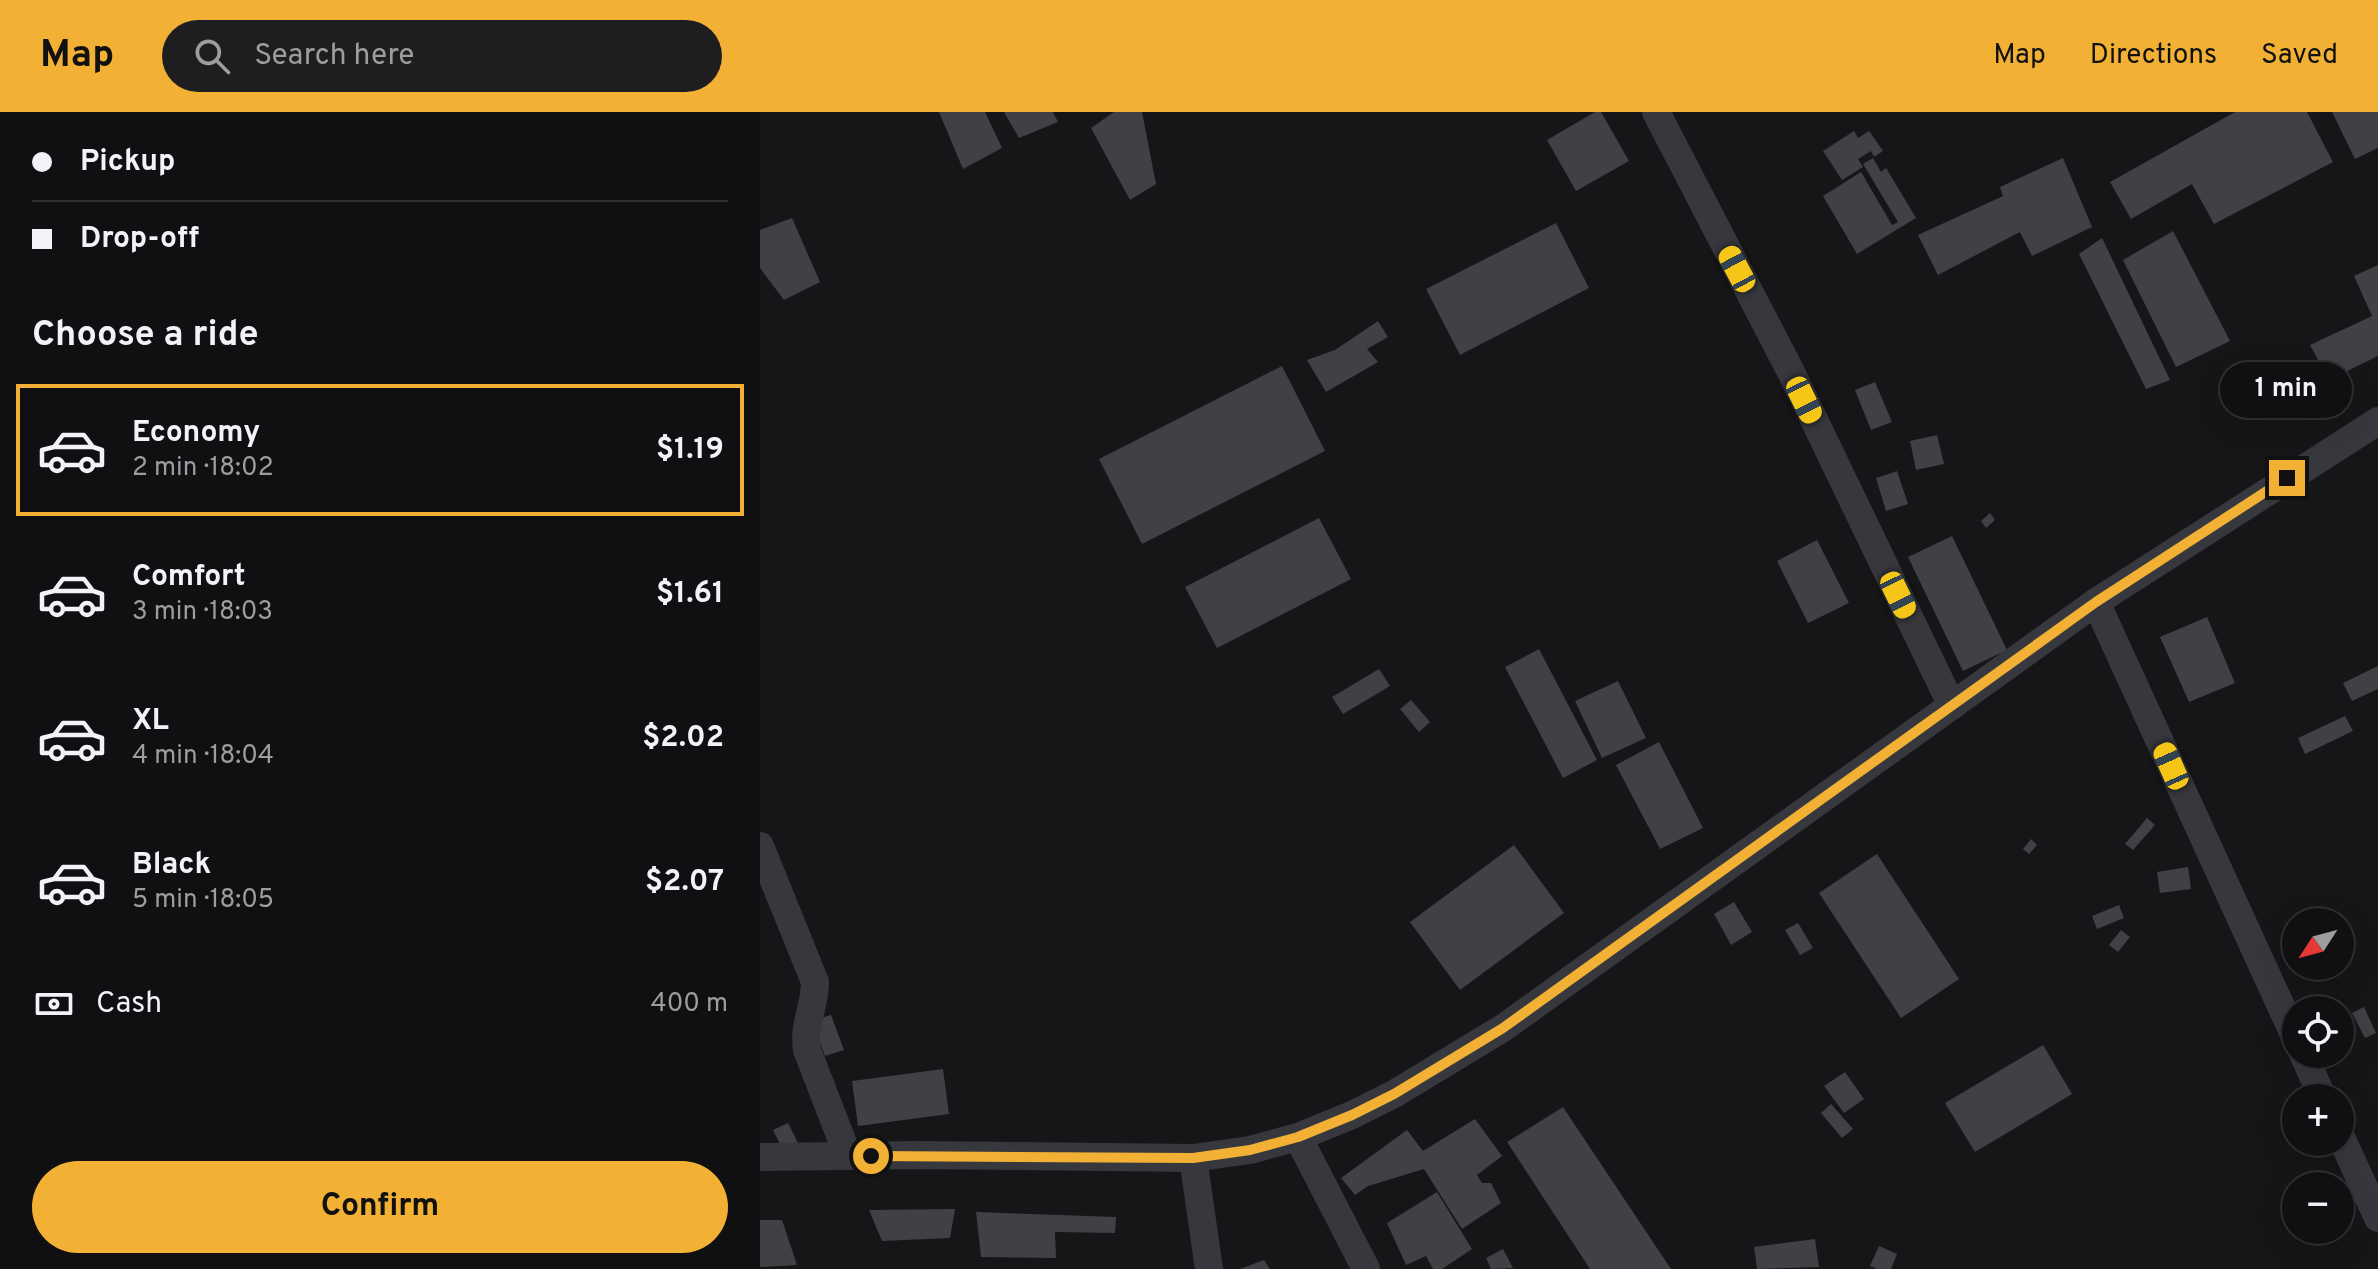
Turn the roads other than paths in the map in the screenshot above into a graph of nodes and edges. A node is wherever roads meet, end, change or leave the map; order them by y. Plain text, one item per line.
1 (1656, 112) edge
2 (2378, 421) edge
3 (2096, 602) junction
4 (1952, 706) junction
5 (760, 846) edge
6 (2282, 1008) edge
7 (1298, 1137) junction
8 (848, 1156) junction
9 (2350, 1156) edge
10 (760, 1157) edge
11 (1193, 1158) junction
12 (2378, 1218) edge
13 (1209, 1269) edge
14 (1366, 1269) edge

1 - 4 street
2 - 3 street
3 - 4 street
3 - 6 street
4 - 7 street
5 - 8 street
7 - 11 street
7 - 14 street
8 - 10 street
8 - 11 street
9 - 12 street
11 - 13 street

